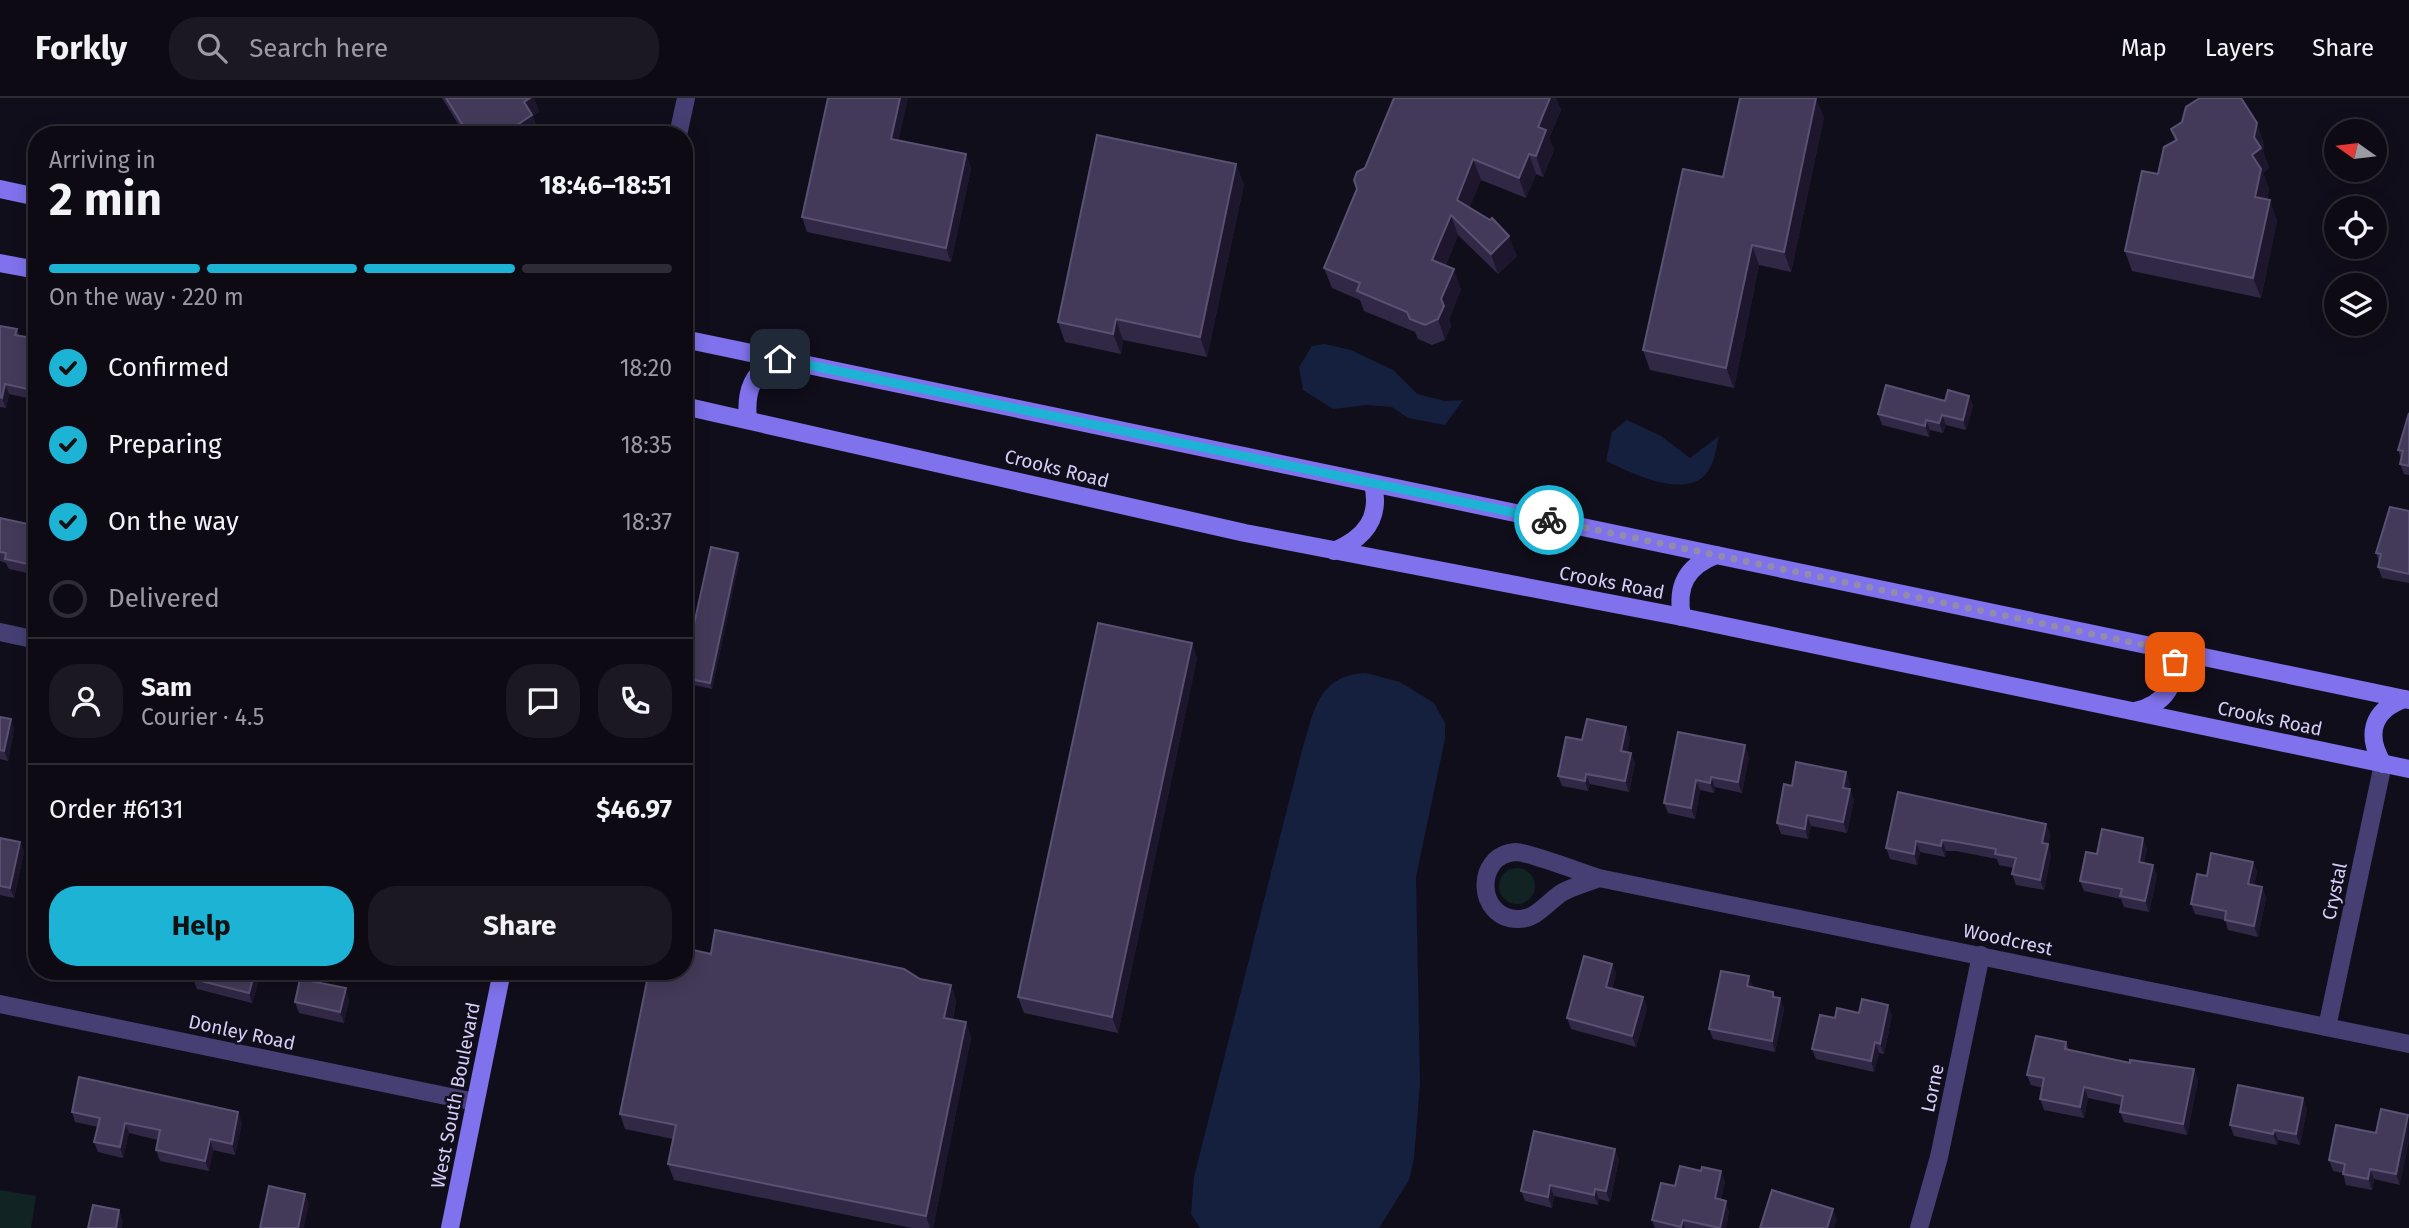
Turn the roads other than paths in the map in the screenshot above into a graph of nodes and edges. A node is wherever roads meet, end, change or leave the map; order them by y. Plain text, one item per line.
1 (686, 98) edge
2 (680, 126) edge
3 (0, 189) edge
4 (28, 195) edge
5 (0, 263) edge
6 (28, 268) edge
7 (693, 341) edge
8 (780, 359) junction
9 (693, 407) edge
10 (748, 420) junction
11 (1373, 484) junction
12 (1334, 551) junction
13 (1716, 555) junction
14 (1682, 617) junction
15 (0, 632) edge
16 (28, 638) edge
17 (2173, 651) junction
18 (2407, 700) edge
19 (2135, 711) junction
20 (2383, 764) junction
21 (2409, 769) edge
22 (1599, 878) junction
23 (1981, 955) junction
24 (500, 980) edge
25 (0, 1004) edge
26 (2327, 1027) junction
27 (2409, 1045) edge
28 (475, 1102) junction
29 (450, 1228) edge
30 (1919, 1228) edge

1 - 2 street
3 - 4 main road
5 - 6 main road
7 - 8 main road
8 - 10 main road
8 - 11 main road
9 - 10 main road, Crooks Road
10 - 12 main road, Crooks Road
11 - 12 main road
11 - 13 main road
12 - 14 main road, Crooks Road
13 - 14 main road
13 - 17 main road
14 - 19 main road, Crooks Road
15 - 16 street
17 - 18 main road
17 - 19 main road
18 - 20 main road
19 - 20 main road, Crooks Road
20 - 21 main road, Crooks Road
20 - 26 street, Crystal
22 - 22 street, Woodcrest
22 - 23 street, Woodcrest
23 - 26 street, Woodcrest
23 - 30 street, Lorne
24 - 28 main road, West South Boulevard
25 - 28 street, Donley Road
26 - 27 street, Woodcrest
28 - 29 main road, West South Boulevard

